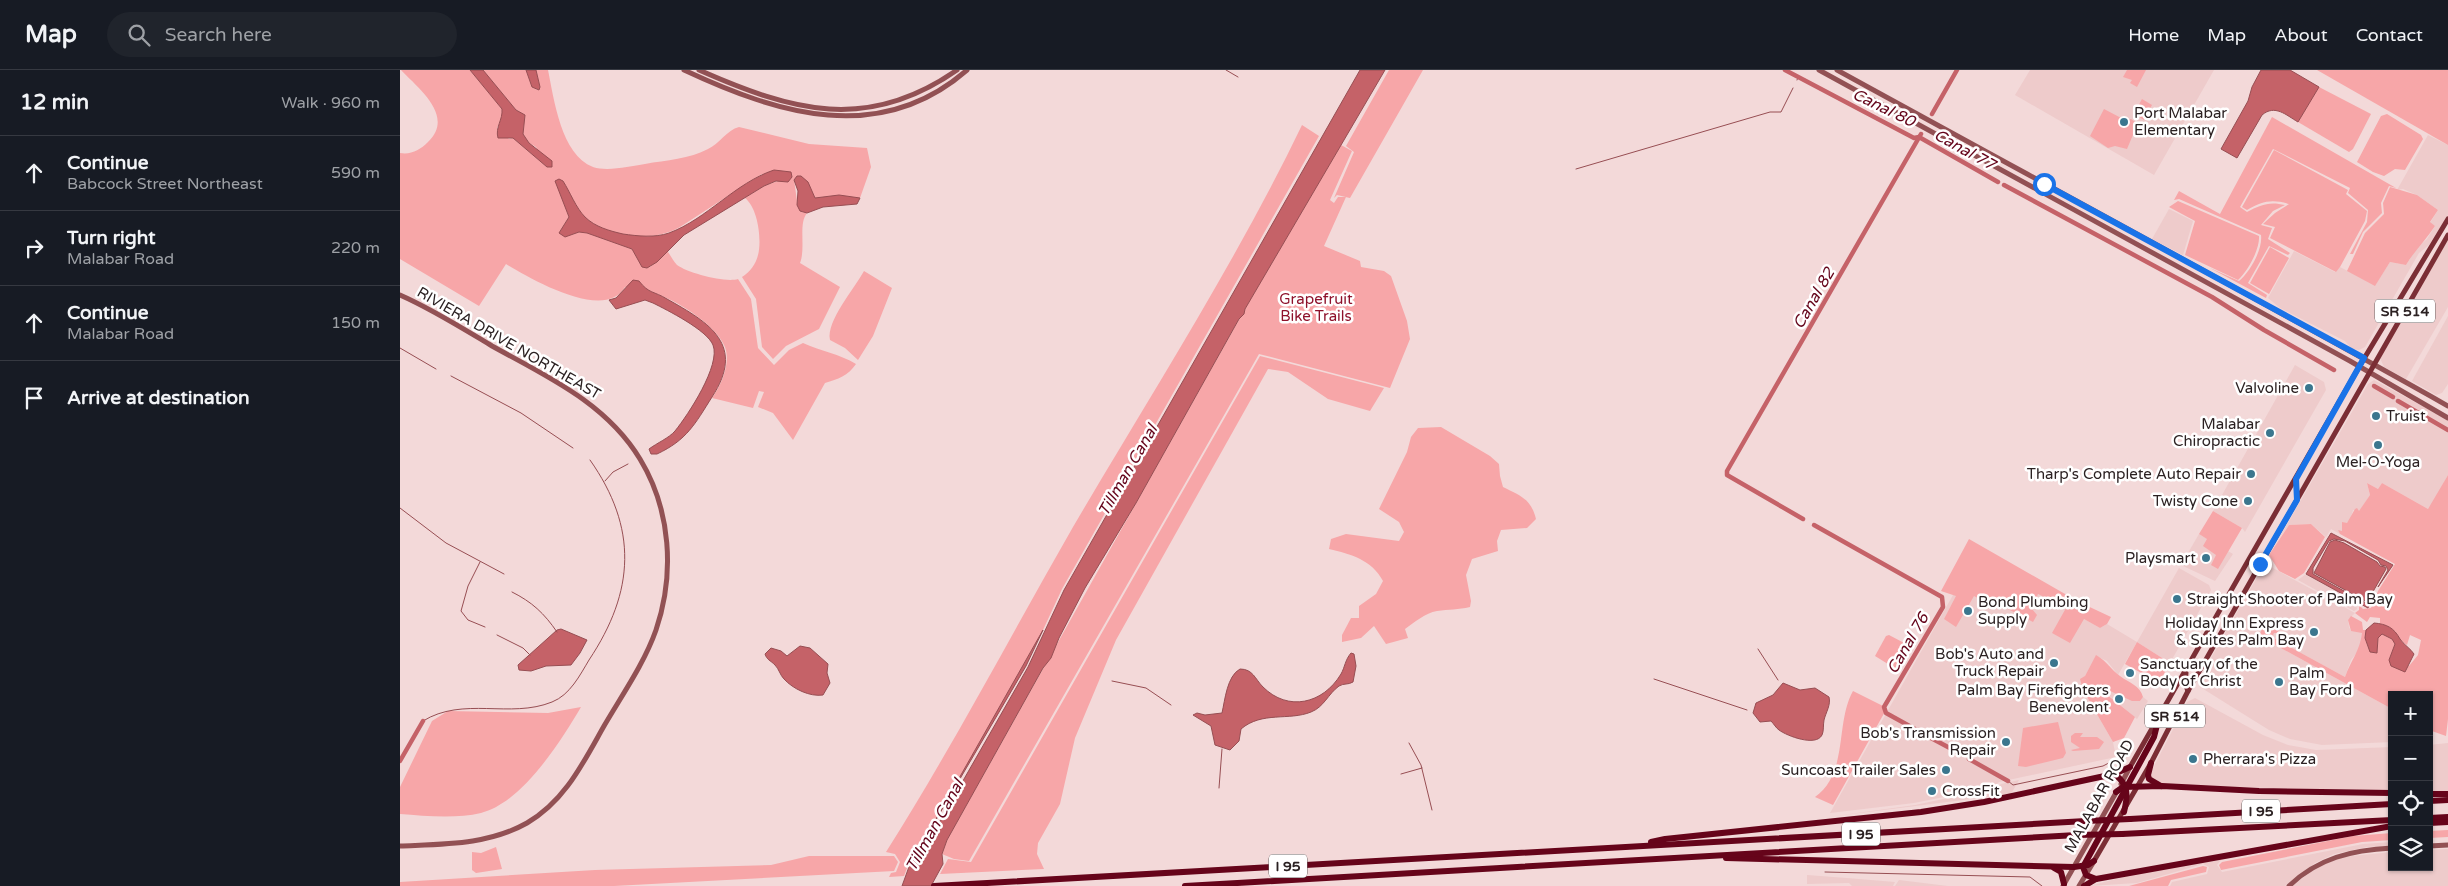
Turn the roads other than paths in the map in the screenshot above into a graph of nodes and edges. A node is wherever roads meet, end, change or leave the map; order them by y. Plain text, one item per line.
1 (684, 70) edge
2 (698, 70) edge
3 (957, 70) edge
4 (968, 70) edge
5 (1819, 70) edge
6 (1837, 70) edge
7 (2447, 223) edge
8 (2448, 233) edge
9 (2238, 289) junction
10 (2223, 291) junction
11 (400, 295) edge
12 (2364, 358) junction
13 (2374, 364) junction
14 (2359, 366) junction
15 (2370, 372) junction
16 (2448, 406) edge
17 (2448, 418) edge
18 (2296, 479) junction
19 (2297, 500) junction
20 (2187, 670) junction
21 (2188, 691) junction
22 (2159, 716) junction
23 (2151, 763) junction
24 (2130, 767) junction
25 (2114, 774) junction
26 (2124, 784) junction
27 (2162, 786) junction
28 (2138, 787) junction
29 (2116, 792) joint
30 (2388, 793) edge
31 (2433, 794) edge
32 (2448, 794) edge
33 (2448, 800) edge
34 (2433, 801) edge
35 (2388, 804) edge
36 (2124, 812) junction
37 (2433, 818) edge
38 (2448, 818) edge
39 (2388, 820) edge
40 (2448, 822) edge
41 (2433, 823) edge
42 (2388, 827) edge
43 (2448, 845) edge
44 (400, 846) edge
45 (1636, 846) junction
46 (2433, 846) edge
47 (2388, 848) edge
48 (1710, 857) junction
49 (2094, 860) junction
50 (2053, 867) junction
51 (2074, 867) junction
52 (2083, 867) junction
53 (2086, 875) junction
54 (2096, 879) junction
55 (2063, 885) edge
56 (934, 886) edge
57 (941, 886) edge
58 (1185, 886) edge
59 (2079, 886) edge
60 (2084, 886) edge
61 (2288, 886) edge

1 - 4 main road
2 - 3 main road
5 - 10 main road
6 - 9 main road
7 - 12 main road, MALABAR ROAD / SR 514
8 - 13 main road, MALABAR ROAD / SR 514
9 - 10 main road
9 - 12 main road
10 - 14 main road
11 - 44 main road, RIVIERA DRIVE NORTHEAST
12 - 13 main road
12 - 14 main road, MALABAR ROAD / SR 514
13 - 15 main road, MALABAR ROAD / SR 514
13 - 16 main road
14 - 15 main road
14 - 18 main road, MALABAR ROAD / SR 514
15 - 17 main road
15 - 19 main road, MALABAR ROAD / SR 514
18 - 19 main road
18 - 20 main road, MALABAR ROAD / SR 514
19 - 21 main road, MALABAR ROAD / SR 514
20 - 21 main road
20 - 22 main road, MALABAR ROAD / SR 514
21 - 23 main road, MALABAR ROAD / SR 514
22 - 24 main road, MALABAR ROAD / SR 514
22 - 26 highway
23 - 27 highway
23 - 28 main road, MALABAR ROAD / SR 514
24 - 25 highway
24 - 26 main road, MALABAR ROAD / SR 514
25 - 26 highway
25 - 45 highway
26 - 28 highway
26 - 29 highway
26 - 36 highway
26 - 52 highway
27 - 28 highway
27 - 30 highway
28 - 36 main road, MALABAR ROAD / SR 514
29 - 51 main road, MALABAR ROAD
31 - 32 highway
33 - 34 highway
35 - 45 highway, I 95, bridge
36 - 49 main road, MALABAR ROAD / SR 514
37 - 38 highway
39 - 48 highway, I 95, bridge
40 - 41 highway
42 - 54 highway
43 - 46 main road
45 - 57 highway, I 95
47 - 61 main road
48 - 50 highway
48 - 58 highway, I 95
49 - 52 highway
49 - 53 main road, MALABAR ROAD / SR 514
50 - 51 highway
50 - 55 highway
51 - 52 highway
51 - 55 main road, MALABAR ROAD
52 - 53 highway
53 - 54 highway
53 - 59 main road, SR 514
54 - 60 highway
56 - 57 highway, I 95

